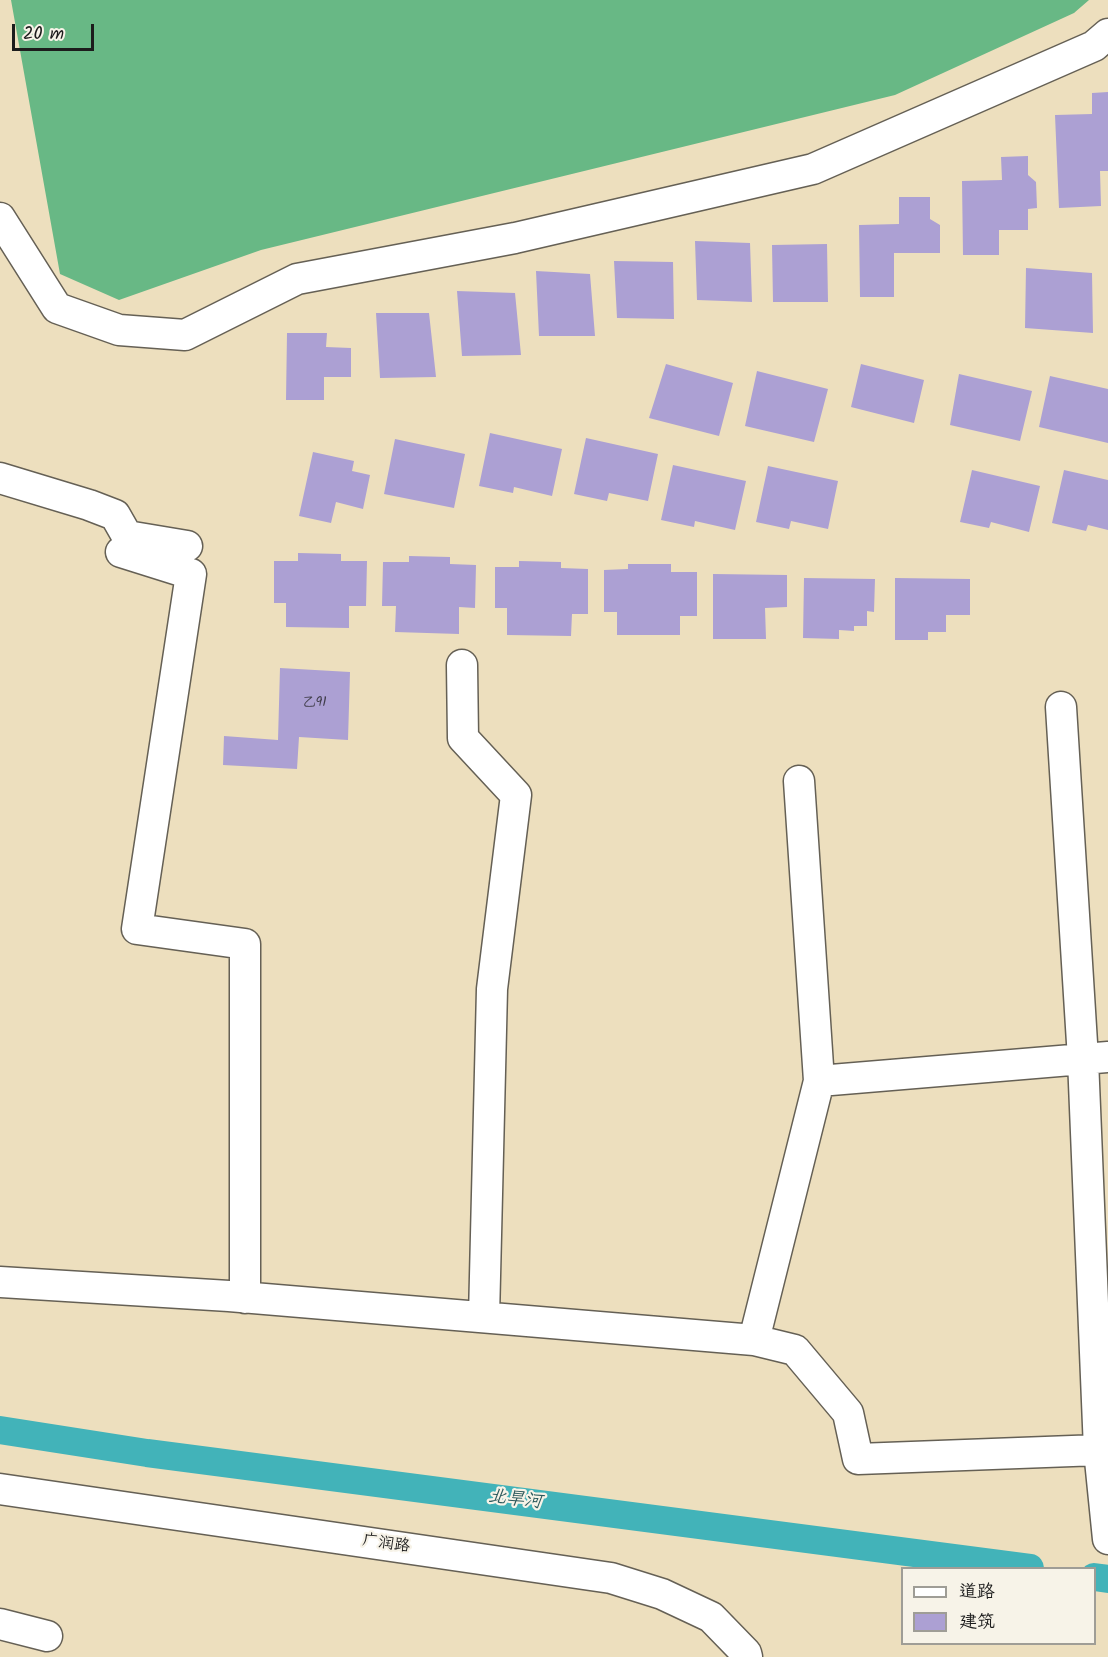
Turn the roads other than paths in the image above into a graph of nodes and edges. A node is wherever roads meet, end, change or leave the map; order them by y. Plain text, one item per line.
1 (1108, 34) edge
2 (0, 218) edge
3 (0, 478) edge
4 (188, 546) dead end
5 (121, 552) dead end
6 (462, 665) dead end
7 (1061, 707) dead end
8 (799, 781) dead end
9 (1096, 1058) edge
10 (819, 1081) junction
11 (0, 1282) edge
12 (245, 1298) junction
13 (484, 1317) junction
14 (754, 1340) junction
15 (1099, 1450) junction
16 (0, 1489) edge
17 (1108, 1539) edge
18 (0, 1624) edge
19 (47, 1636) dead end
20 (747, 1657) edge

1 - 2 street
3 - 4 street
5 - 12 street
6 - 13 street
7 - 9 street
8 - 10 street
9 - 10 street
9 - 15 street
10 - 14 street
11 - 12 street
12 - 13 street
13 - 14 street
14 - 15 street
15 - 17 street
16 - 20 street, 广润路
18 - 19 street

